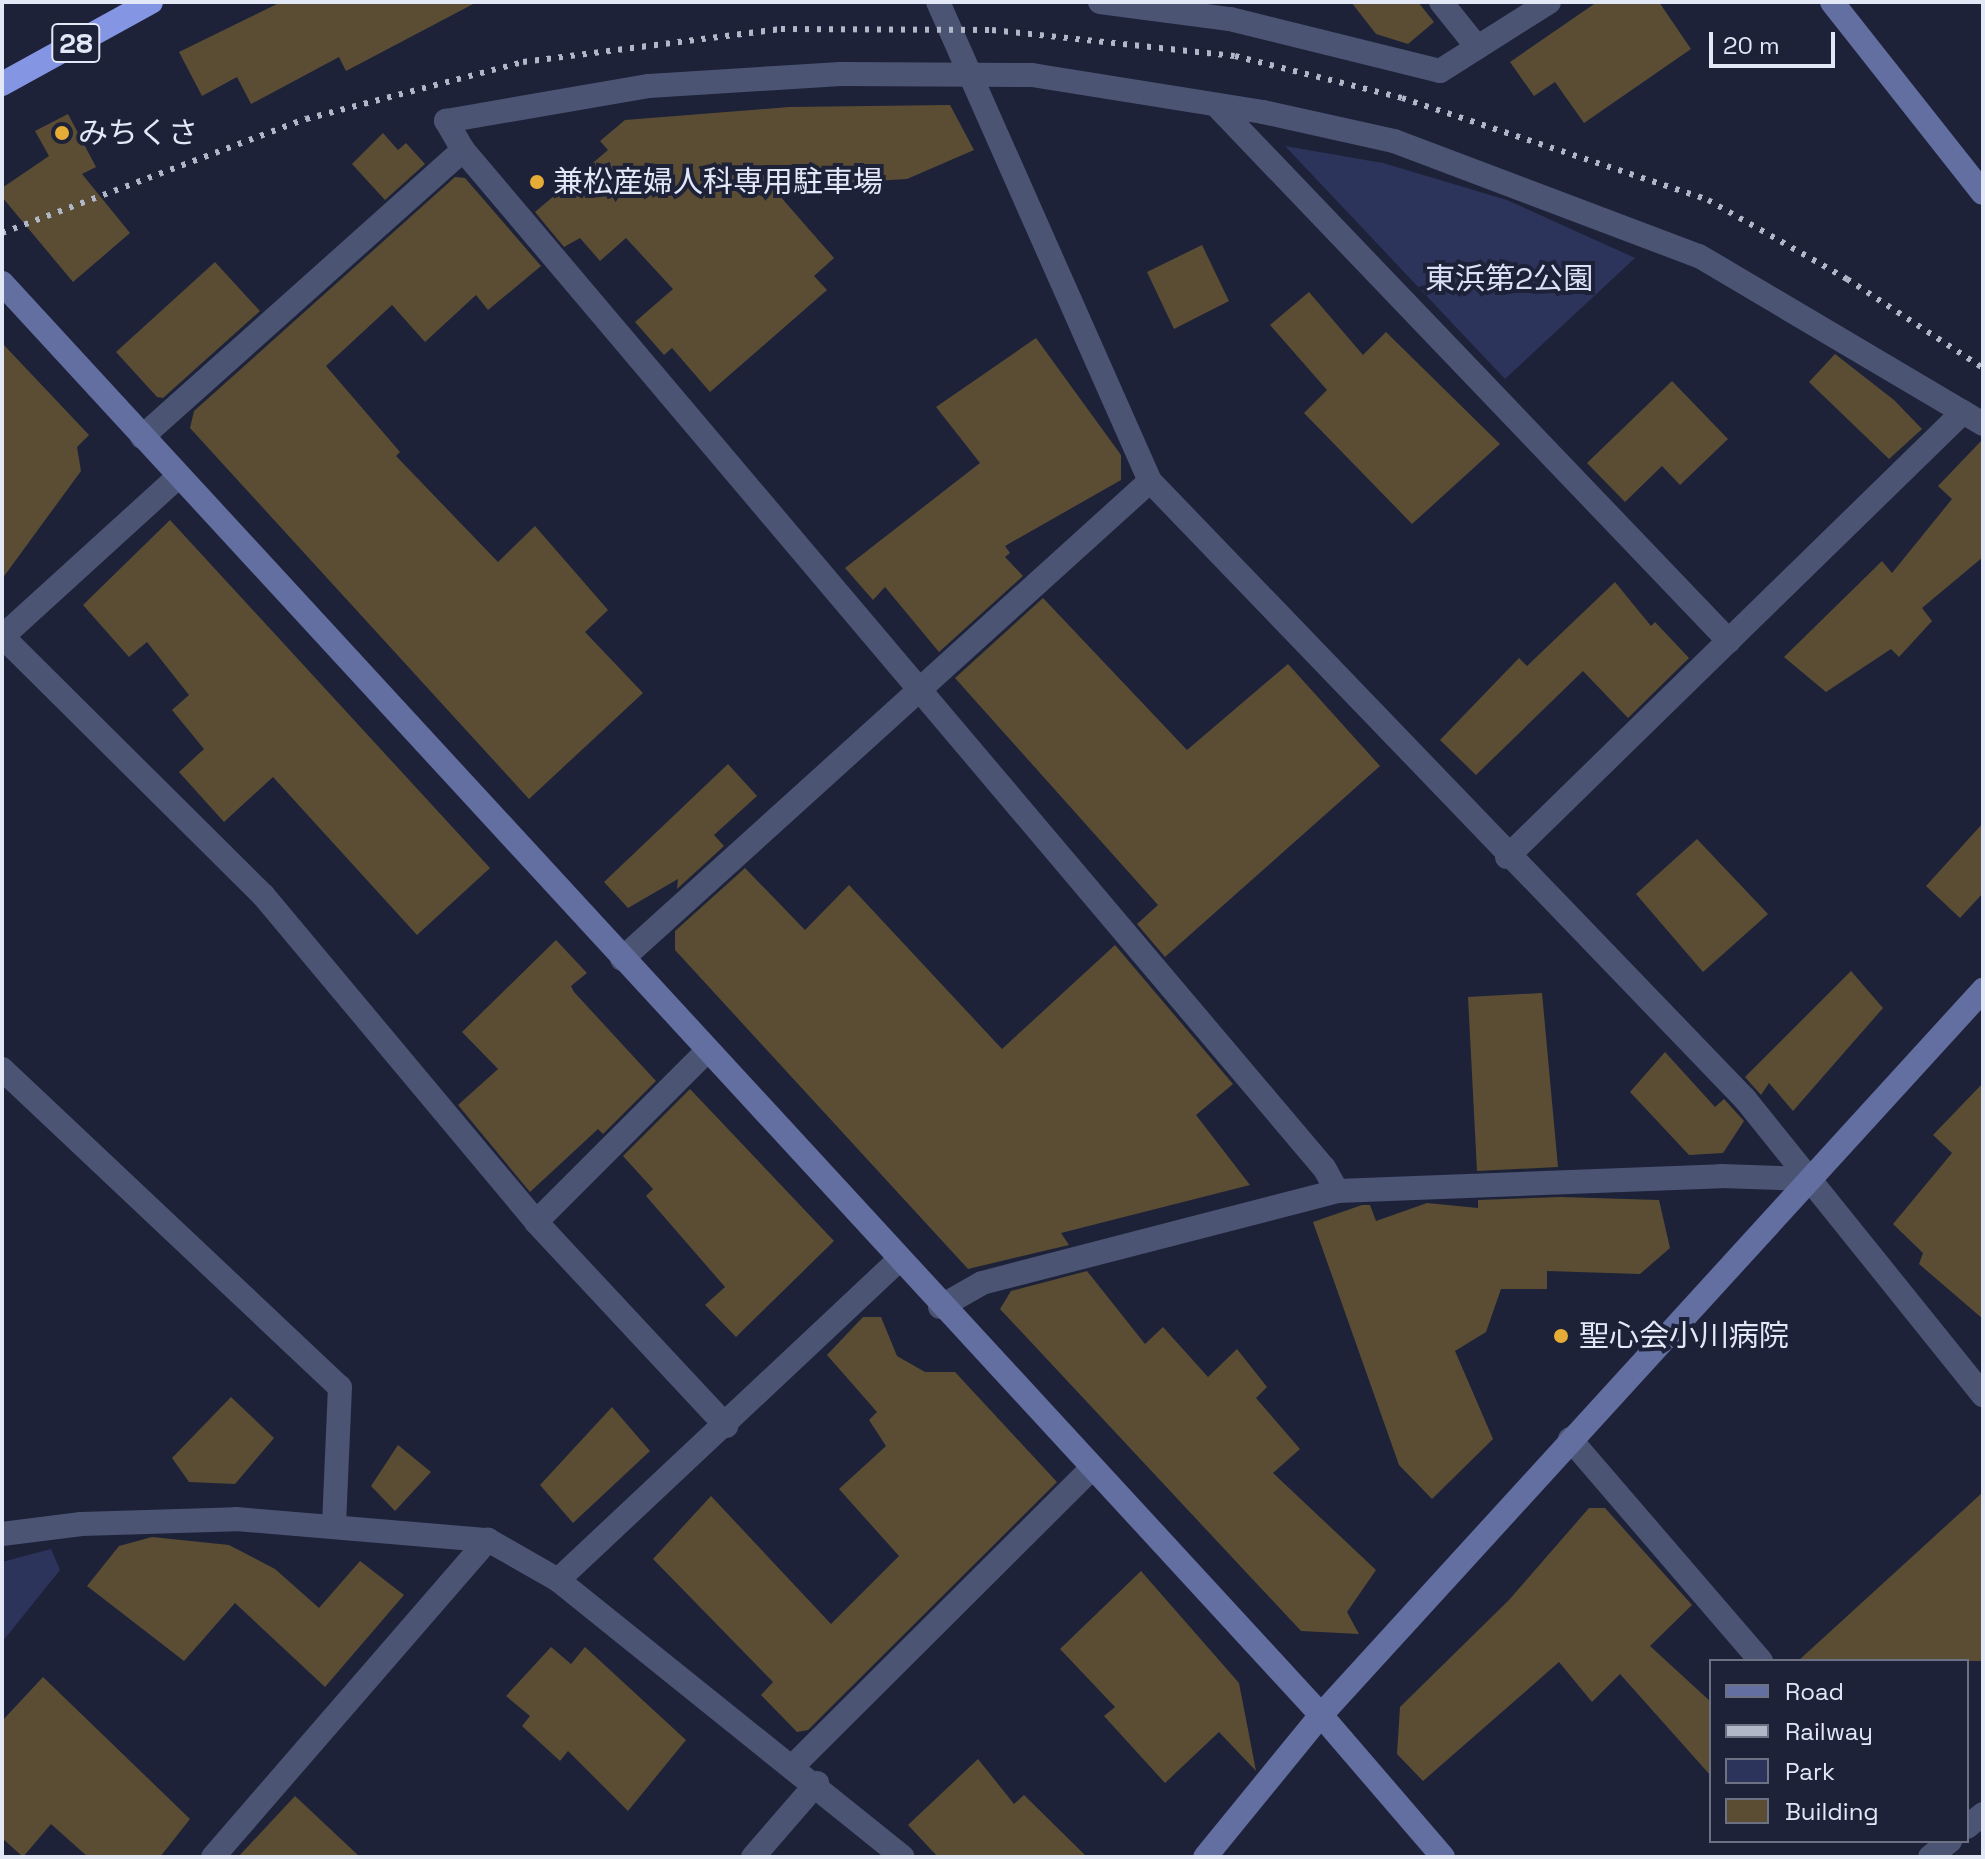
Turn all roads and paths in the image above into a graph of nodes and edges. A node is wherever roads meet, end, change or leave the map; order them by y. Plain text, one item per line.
1 (151, 2) edge
2 (938, 2) edge
3 (1100, 2) edge
4 (1441, 2) edge
5 (1549, 2) edge
6 (1832, 2) edge
7 (1477, 47) junction
8 (968, 74) junction
9 (2, 84) edge
10 (1216, 105) junction
11 (463, 150) junction
12 (1983, 193) edge
13 (2, 283) edge
14 (1973, 418) edge
15 (142, 437) junction
16 (178, 477) junction
17 (1150, 481) junction
18 (2, 636) edge
19 (1729, 641) junction
20 (915, 690) junction
21 (1507, 857) junction
22 (622, 959) junction
23 (1983, 990) edge
24 (707, 1051) junction
25 (2, 1069) edge
26 (1810, 1179) junction
27 (1337, 1191) junction
28 (536, 1222) junction
29 (898, 1261) junction
30 (940, 1307) junction
31 (1983, 1395) edge
32 (726, 1426) junction
33 (1570, 1439) junction
34 (1091, 1469) junction
35 (334, 1524) junction
36 (2, 1534) edge
37 (488, 1540) junction
38 (558, 1580) junction
39 (1759, 1659) edge
40 (1321, 1715) junction
41 (794, 1765) junction
42 (817, 1783) junction
43 (1948, 1843) edge
44 (213, 1857) edge
45 (753, 1857) edge
46 (903, 1857) edge
47 (1205, 1857) edge
48 (1443, 1857) edge
49 (1930, 1857) edge

1 - 9 highway, 28
2 - 8 street
3 - 7 street
4 - 7 street
5 - 7 street
6 - 12 street
8 - 10 street
8 - 11 street
8 - 17 street
10 - 14 street
10 - 19 street
11 - 15 street
11 - 20 street
13 - 15 street
14 - 19 street
15 - 16 street
16 - 18 street
16 - 22 street
17 - 20 street
17 - 21 street
18 - 28 street
19 - 21 street
20 - 22 street
20 - 27 street
21 - 26 street
22 - 24 street
23 - 26 street
24 - 28 street
24 - 29 street
25 - 35 street
26 - 27 street
26 - 31 street
26 - 33 street
27 - 30 street
28 - 32 street
29 - 30 street
29 - 32 street
30 - 34 street
32 - 38 street
33 - 39 street
33 - 40 street
34 - 40 street
34 - 41 street
35 - 36 street
35 - 37 street
37 - 38 street
37 - 44 street
38 - 41 street
40 - 47 street
40 - 48 street
41 - 42 street
42 - 45 street
42 - 46 street
43 - 49 street

